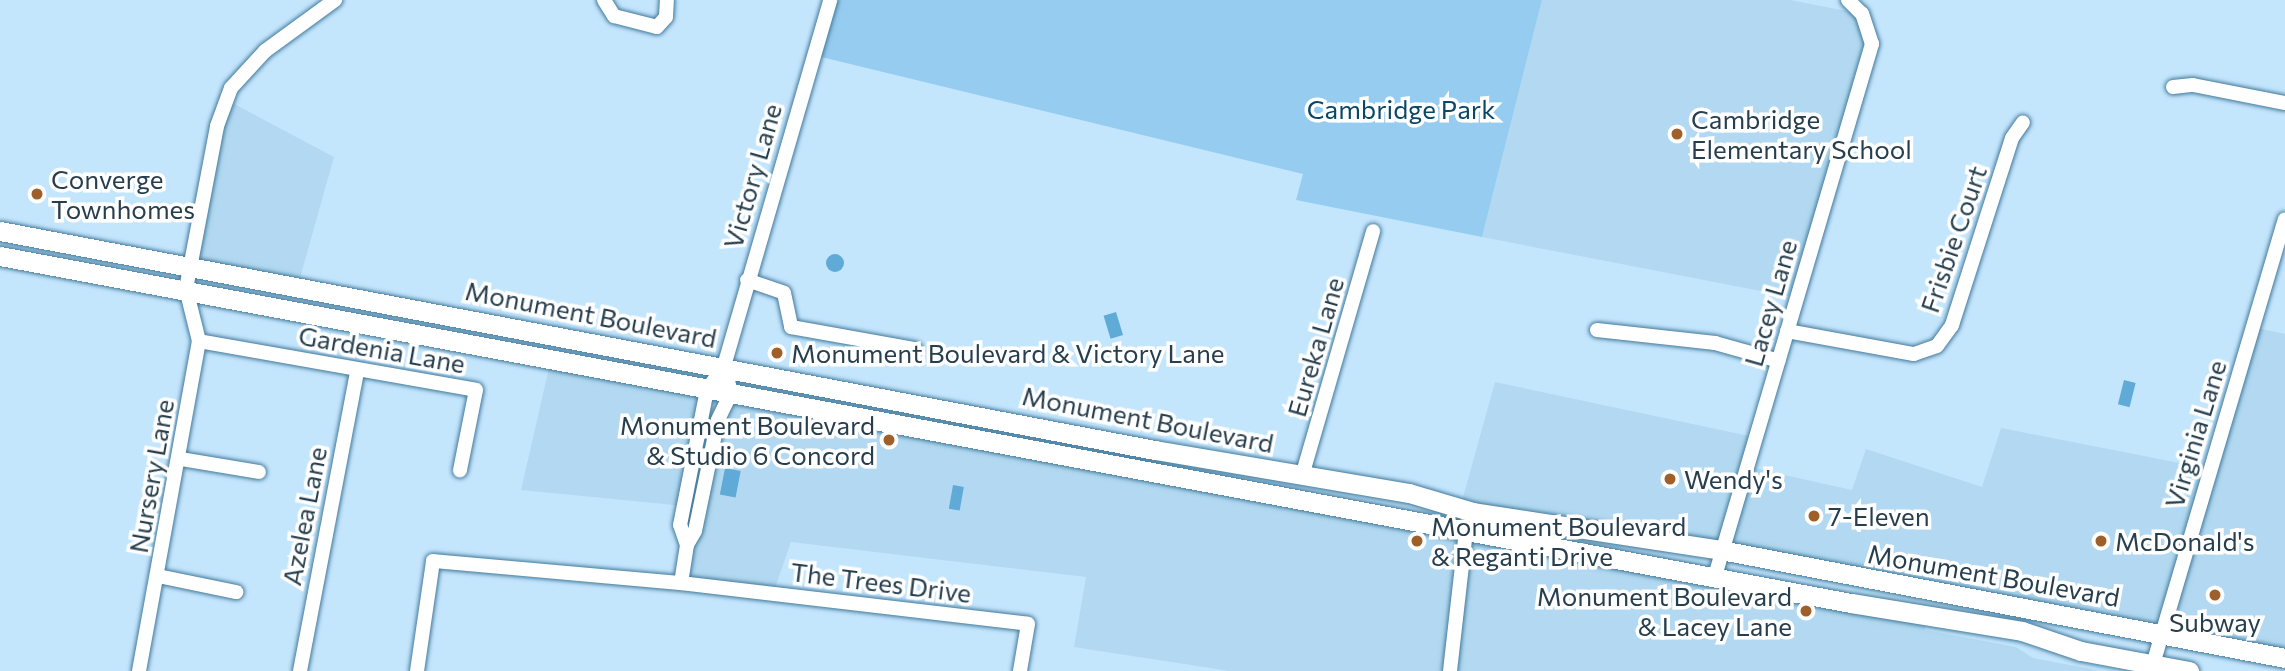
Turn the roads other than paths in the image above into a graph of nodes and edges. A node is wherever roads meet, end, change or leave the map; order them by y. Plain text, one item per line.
1 (335, 0) edge
2 (604, 0) edge
3 (667, 0) edge
4 (830, 0) edge
5 (1848, 0) edge
6 (2173, 87) dead end
7 (2285, 103) edge
8 (2023, 122) dead end
9 (2285, 219) edge
10 (0, 231) edge
11 (1373, 231) dead end
12 (0, 256) edge
13 (2279, 259) edge
14 (190, 267) junction
15 (747, 280) junction
16 (186, 289) junction
17 (1597, 330) dead end
18 (1787, 331) junction
19 (199, 341) junction
20 (915, 349) dead end
21 (1779, 361) junction
22 (724, 366) junction
23 (357, 371) junction
24 (706, 390) junction
25 (731, 393) junction
26 (181, 459) junction
27 (460, 470) dead end
28 (259, 472) dead end
29 (1302, 476) junction
30 (1466, 530) junction
31 (687, 545) junction
32 (1721, 550) junction
33 (158, 576) junction
34 (1715, 576) junction
35 (681, 583) junction
36 (236, 592) dead end
37 (2160, 634) junction
38 (2285, 658) edge
39 (2151, 667) edge
40 (139, 671) edge
41 (300, 671) edge
42 (416, 671) edge
43 (1020, 671) edge
44 (1450, 671) edge
45 (2189, 671) edge

1 - 14 street
2 - 3 street
4 - 15 street, Victory Lane
5 - 18 street, Lacey Lane
6 - 7 street
8 - 18 street, Frisbie Court
9 - 13 street, Virginia Lane
10 - 14 main road, Monument Boulevard
11 - 29 street, Eureka Lane
12 - 16 main road, Monument Boulevard
13 - 37 street, Virginia Lane
14 - 16 street
14 - 22 main road, Monument Boulevard
15 - 20 street
15 - 22 street, Victory Lane
16 - 19 street, Nursery Lane
16 - 24 main road, Monument Boulevard
17 - 21 street
18 - 21 street, Lacey Lane
19 - 23 street, Gardenia Lane
19 - 26 street, Nursery Lane
21 - 32 street, Lacey Lane
22 - 24 street
22 - 25 street
22 - 29 main road, Monument Boulevard
23 - 27 street, Gardenia Lane
23 - 41 street, Azelea Lane
24 - 25 main road, Monument Boulevard
24 - 31 street
25 - 30 main road, Monument Boulevard
25 - 31 street
26 - 28 street
26 - 33 street, Nursery Lane
29 - 32 main road, Monument Boulevard
30 - 34 main road, Monument Boulevard
30 - 44 street
31 - 35 street
32 - 34 street, Lacey Lane
32 - 37 main road, Monument Boulevard
33 - 36 street
33 - 40 street, Nursery Lane
34 - 39 main road, Monument Boulevard
35 - 42 street, The Trees Drive
35 - 43 street, The Trees Drive
37 - 38 main road, Monument Boulevard
37 - 39 street, Virginia Lane
39 - 45 main road, Monument Boulevard

